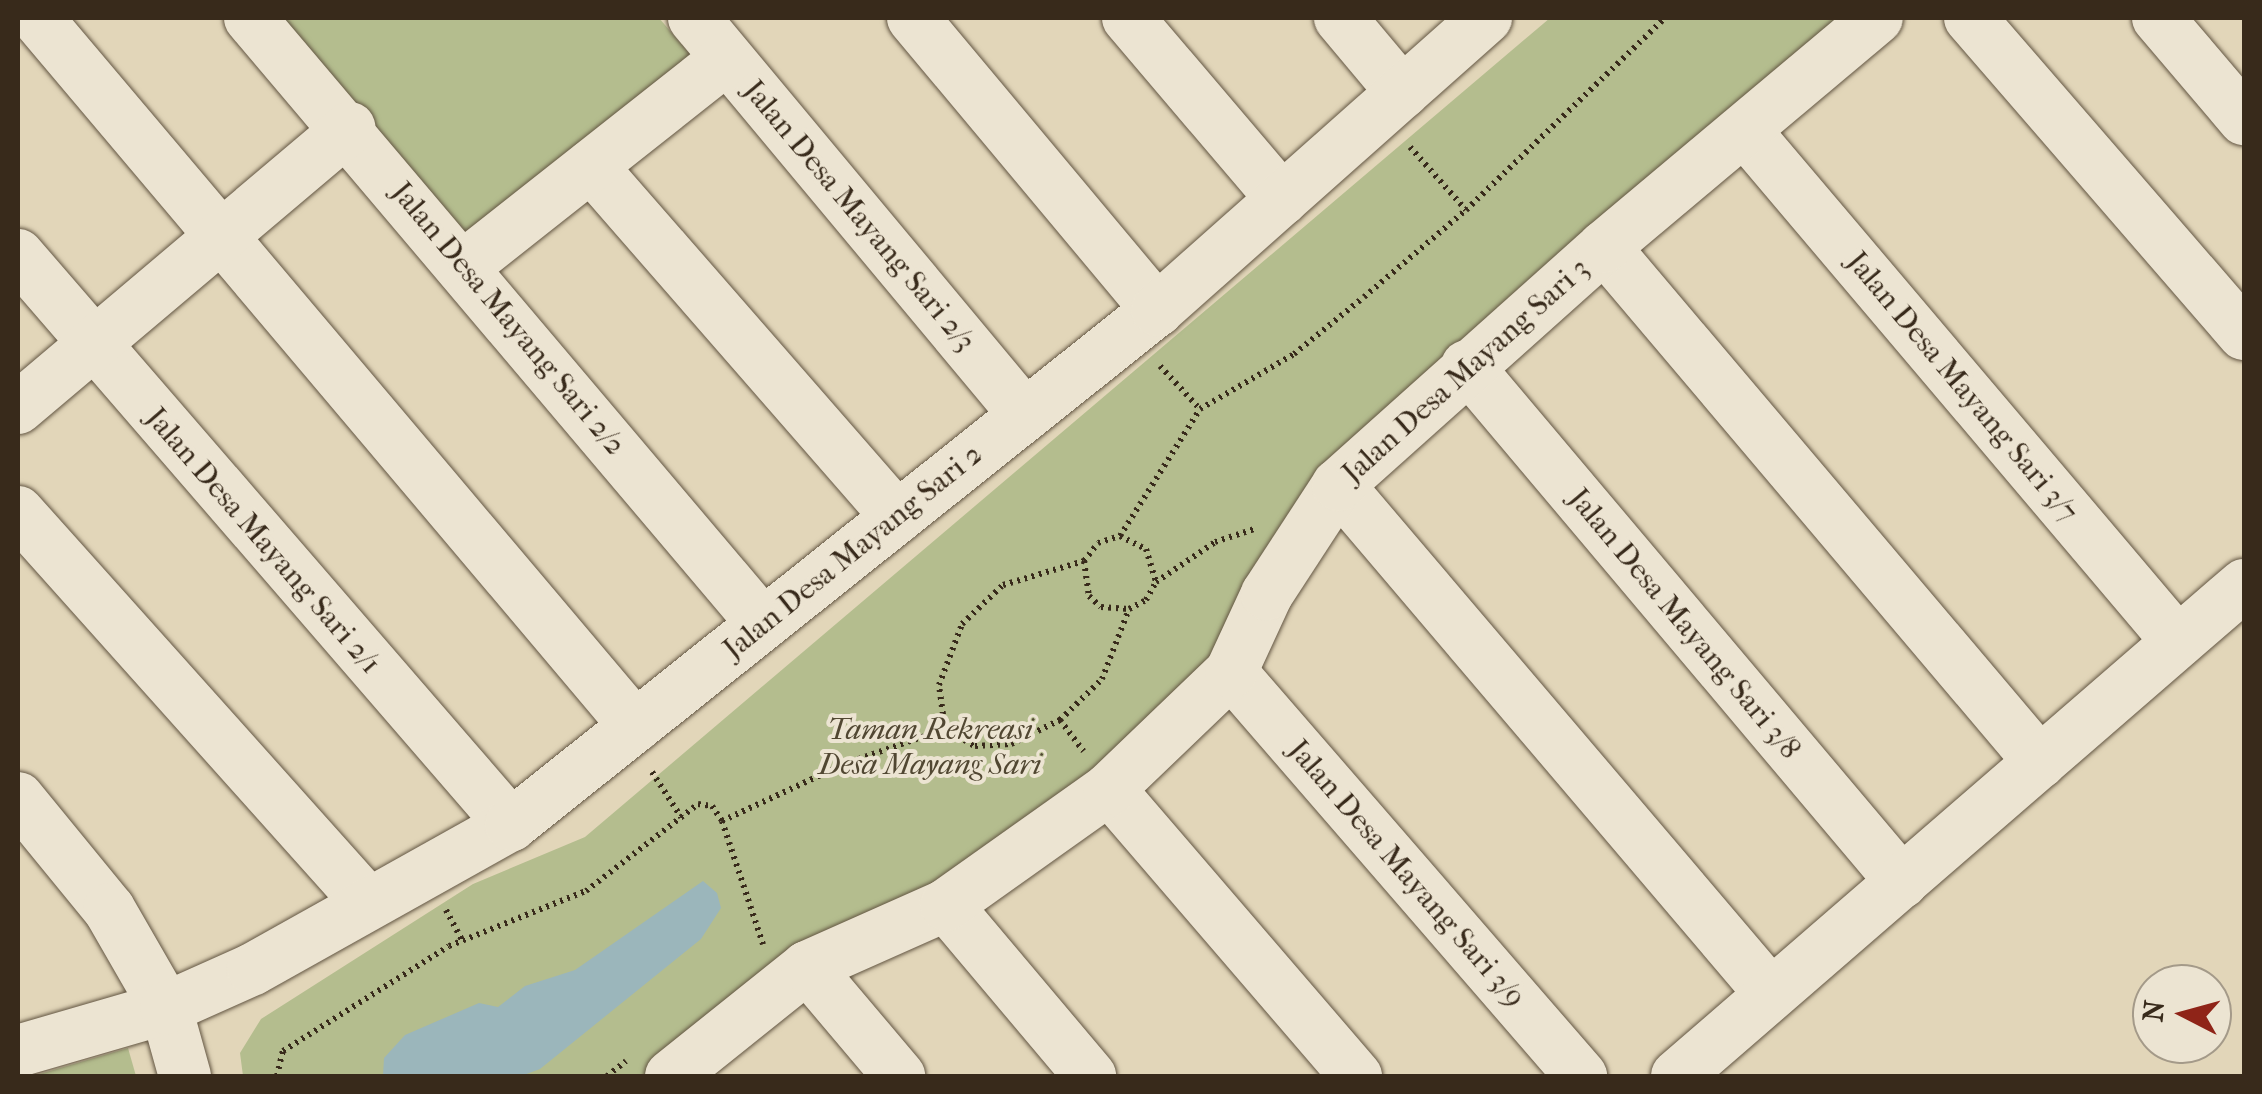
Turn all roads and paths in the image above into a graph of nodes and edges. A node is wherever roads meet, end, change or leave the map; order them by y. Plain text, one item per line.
1 (37, 18) edge
2 (250, 18) edge
3 (694, 18) edge
4 (913, 18) edge
5 (1128, 18) edge
6 (1340, 18) edge
7 (1486, 18) edge
8 (1666, 18) edge
9 (1877, 18) edge
10 (1970, 18) edge
11 (2158, 18) edge
12 (727, 58) junction
13 (1391, 102) junction
14 (2244, 119) edge
15 (349, 128) junction
16 (1746, 132) junction
17 (591, 166) junction
18 (1282, 199) junction
19 (1466, 210) junction
20 (218, 239) junction
21 (1604, 246) junction
22 (18, 255) edge
23 (464, 266) junction
24 (1143, 321) junction
25 (2244, 334) edge
26 (92, 345) junction
27 (1467, 366) junction
28 (18, 408) edge
29 (1200, 408) junction
30 (1025, 415) junction
31 (1338, 485) junction
32 (18, 512) edge
33 (897, 518) junction
34 (1120, 536) junction
35 (1084, 562) junction
36 (1156, 582) dead end
37 (2244, 584) edge
38 (1129, 609) dead end
39 (763, 624) junction
40 (2178, 642) junction
41 (1231, 672) junction
42 (635, 726) junction
43 (2040, 762) junction
44 (1109, 789) junction
45 (18, 798) edge
46 (722, 821) junction
47 (511, 825) junction
48 (1902, 882) junction
49 (367, 902) junction
50 (946, 905) junction
51 (750, 958) dead end
52 (806, 968) junction
53 (1772, 994) junction
54 (166, 1008) junction
55 (18, 1051) edge
56 (653, 1065) edge
57 (185, 1076) edge
58 (277, 1076) edge
59 (607, 1076) edge
60 (899, 1076) edge
61 (1090, 1076) edge
62 (1356, 1076) edge
63 (1581, 1076) edge
64 (1677, 1076) edge

1 - 20 street
2 - 15 street, Jalan Desa Mayang Sari 2/2
3 - 12 street, Jalan Desa Mayang Sari 2/3
4 - 24 street
5 - 18 street
6 - 13 street
7 - 13 street, Jalan Desa Mayang Sari 2
8 - 19 path
9 - 16 street, Jalan Desa Mayang Sari 3
10 - 25 street
11 - 14 street
12 - 17 street
12 - 30 street, Jalan Desa Mayang Sari 2/3
13 - 18 street, Jalan Desa Mayang Sari 2
13 - 19 path
15 - 20 street
15 - 23 street, Jalan Desa Mayang Sari 2/2
16 - 21 street, Jalan Desa Mayang Sari 3
16 - 40 street, Jalan Desa Mayang Sari 3/7
17 - 23 street
17 - 33 street
18 - 24 street, Jalan Desa Mayang Sari 2
19 - 29 path
20 - 26 street
20 - 42 street
21 - 27 street, Jalan Desa Mayang Sari 3
21 - 43 street
22 - 26 street, Jalan Desa Mayang Sari 2/1
23 - 39 street, Jalan Desa Mayang Sari 2/2
24 - 29 path
24 - 30 street, Jalan Desa Mayang Sari 2
26 - 28 street
26 - 47 street, Jalan Desa Mayang Sari 2/1
27 - 31 street, Jalan Desa Mayang Sari 3
27 - 48 street, Jalan Desa Mayang Sari 3/8
29 - 34 path
30 - 33 street, Jalan Desa Mayang Sari 2
31 - 41 street, Jalan Desa Mayang Sari 3
31 - 53 street
32 - 49 street
33 - 39 street, Jalan Desa Mayang Sari 2
34 - 35 path
34 - 36 path
35 - 38 path
35 - 46 path
37 - 40 street
39 - 42 street, Jalan Desa Mayang Sari 2
40 - 43 street
41 - 44 street, Jalan Desa Mayang Sari 3
41 - 63 street, Jalan Desa Mayang Sari 3/9
42 - 47 street, Jalan Desa Mayang Sari 2
43 - 48 street
44 - 50 street, Jalan Desa Mayang Sari 3
44 - 62 street
45 - 54 street
46 - 51 path
46 - 58 path
47 - 49 street, Jalan Desa Mayang Sari 2
48 - 53 street
49 - 54 street, Jalan Desa Mayang Sari 2
50 - 52 street, Jalan Desa Mayang Sari 3
50 - 61 street
52 - 56 street, Jalan Desa Mayang Sari 3
52 - 60 street
53 - 64 street
54 - 55 street, Jalan Desa Mayang Sari 2
54 - 57 street
56 - 59 path

